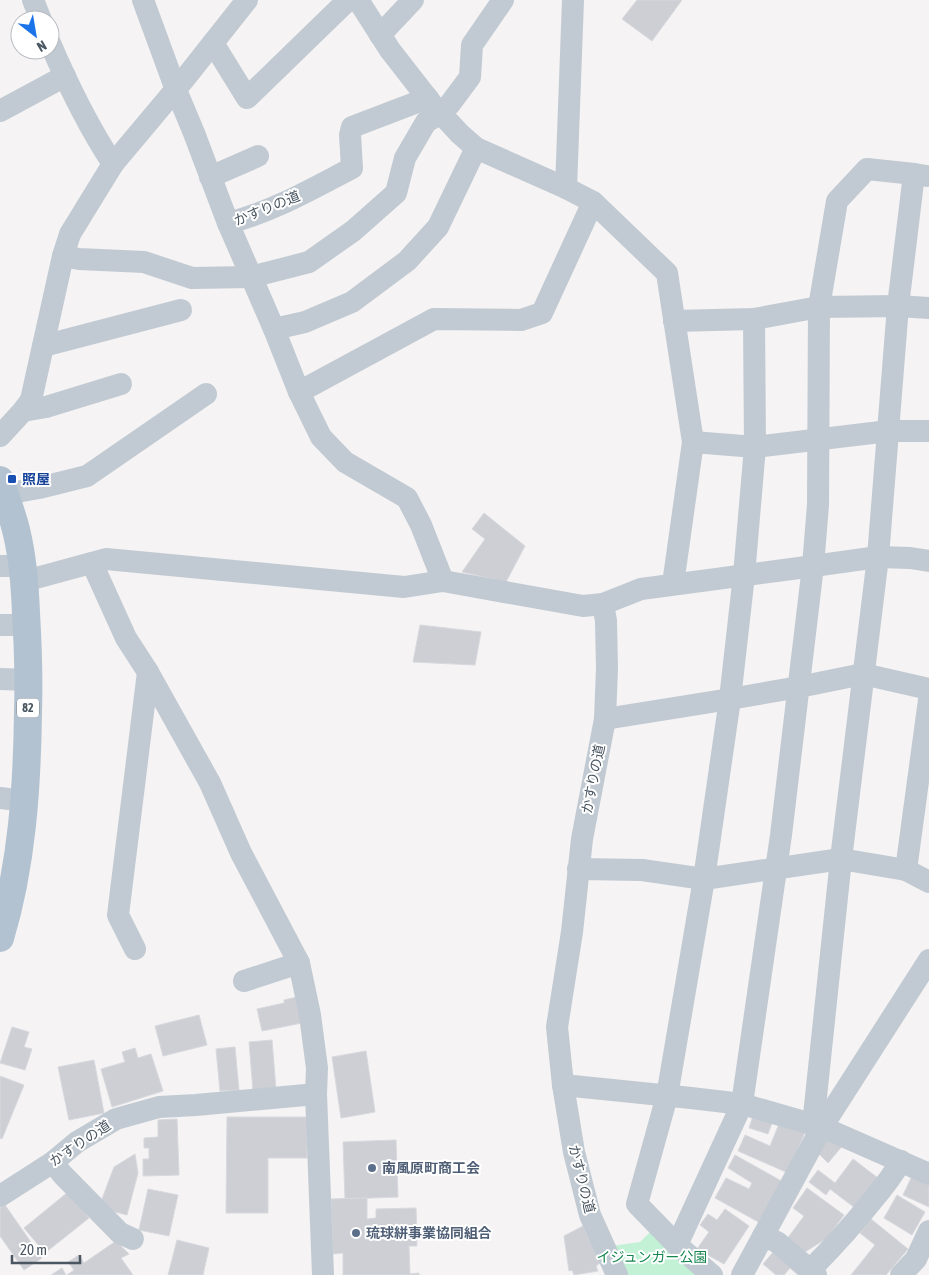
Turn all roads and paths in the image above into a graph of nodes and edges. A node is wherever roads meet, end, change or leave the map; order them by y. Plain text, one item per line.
1 (143, 0) edge
2 (247, 0) edge
3 (348, 0) edge
4 (358, 0) edge
5 (413, 0) edge
6 (502, 0) edge
7 (574, 0) edge
8 (380, 35) junction
9 (213, 43) junction
10 (57, 60) edge
11 (64, 76) junction
12 (176, 90) junction
13 (434, 105) junction
14 (0, 111) edge
15 (476, 148) junction
16 (258, 156) dead end
17 (114, 164) junction
18 (922, 175) edge
19 (210, 177) junction
20 (566, 188) junction
21 (593, 202) junction
22 (228, 223) junction
23 (64, 256) junction
24 (251, 277) junction
25 (898, 306) junction
26 (818, 307) junction
27 (929, 308) edge
28 (181, 310) dead end
29 (754, 319) junction
30 (674, 321) junction
31 (274, 329) junction
32 (44, 346) junction
33 (121, 384) dead end
34 (300, 392) junction
35 (206, 394) dead end
36 (23, 411) junction
37 (889, 430) junction
38 (929, 431) edge
39 (0, 436) edge
40 (818, 438) junction
41 (693, 442) junction
42 (755, 447) junction
43 (2, 490) edge
44 (878, 557) junction
45 (929, 561) edge
46 (92, 563) junction
47 (813, 566) junction
48 (16, 571) edge
49 (744, 575) junction
50 (443, 581) junction
51 (673, 584) junction
52 (603, 604) junction
53 (0, 625) edge
54 (27, 626) junction
55 (148, 672) junction
56 (863, 674) junction
57 (0, 679) edge
58 (29, 680) junction
59 (799, 687) junction
60 (929, 689) edge
61 (730, 699) junction
62 (929, 700) edge
63 (605, 719) junction
64 (12, 799) edge
65 (841, 859) junction
66 (776, 868) junction
67 (578, 869) junction
68 (906, 870) junction
69 (704, 879) junction
70 (929, 882) edge
71 (0, 938) edge
72 (135, 949) dead end
73 (929, 960) edge
74 (299, 963) junction
75 (244, 981) dead end
76 (562, 1085) junction
77 (316, 1094) junction
78 (668, 1096) junction
79 (742, 1104) junction
80 (817, 1126) junction
81 (902, 1161) junction
82 (53, 1162) junction
83 (929, 1174) edge
84 (0, 1196) edge
85 (929, 1231) edge
86 (763, 1236) junction
87 (133, 1239) dead end
88 (677, 1245) junction
89 (813, 1272) edge
90 (323, 1275) edge
91 (617, 1275) edge
92 (712, 1275) edge
93 (742, 1275) edge
94 (902, 1275) edge

1 - 12 street
2 - 9 street
3 - 9 street
4 - 8 street
5 - 8 street
6 - 13 street
7 - 20 street
8 - 13 street
9 - 12 street
10 - 11 street
11 - 14 street
11 - 17 street
12 - 17 street
12 - 19 street
13 - 15 street
13 - 22 street, かすりの道
13 - 24 street
15 - 20 street
15 - 31 street
16 - 19 street
17 - 23 street
18 - 25 street
18 - 26 street
19 - 22 street
20 - 21 street
21 - 30 street
21 - 34 street
22 - 24 street, かすりの道
23 - 24 street
23 - 32 street
24 - 31 street, かすりの道
25 - 26 street
25 - 27 street
25 - 37 street
26 - 29 street
26 - 40 street
28 - 32 street
29 - 30 street
29 - 42 street
30 - 41 street
31 - 34 street, かすりの道
32 - 36 street
33 - 36 street
34 - 50 street, かすりの道
35 - 43 street
36 - 39 street
37 - 38 street
37 - 40 street
37 - 44 street
40 - 42 street
40 - 47 street
41 - 42 street
41 - 51 street
42 - 49 street
43 - 48 main road, 82
44 - 45 street
44 - 47 street
44 - 56 street
46 - 48 street
46 - 50 street
46 - 55 street
47 - 49 street
47 - 59 street
48 - 54 main road, 82
49 - 51 street
49 - 61 street
50 - 52 street
51 - 52 street
52 - 63 street, かすりの道
53 - 54 street
54 - 58 main road, 82
55 - 72 street
55 - 74 street
56 - 59 street
56 - 60 street
56 - 65 street
57 - 58 street
58 - 64 main road, 82
59 - 61 street
59 - 66 street
61 - 63 street
61 - 69 street
62 - 68 street
63 - 67 street, かすりの道
64 - 71 main road, 82
65 - 66 street
65 - 68 street
65 - 80 street
66 - 69 street
66 - 79 street
67 - 69 street
67 - 76 street, かすりの道
68 - 70 street
69 - 78 street
73 - 80 street
74 - 75 street
74 - 77 street
76 - 78 street
76 - 91 street, かすりの道
77 - 82 street, かすりの道
77 - 90 street
78 - 79 street
78 - 88 street
79 - 80 street
79 - 88 street
80 - 81 street
80 - 86 street
81 - 83 street
81 - 89 street
82 - 84 street, かすりの道
82 - 87 street
85 - 94 street
86 - 89 street
86 - 93 street
88 - 92 street

